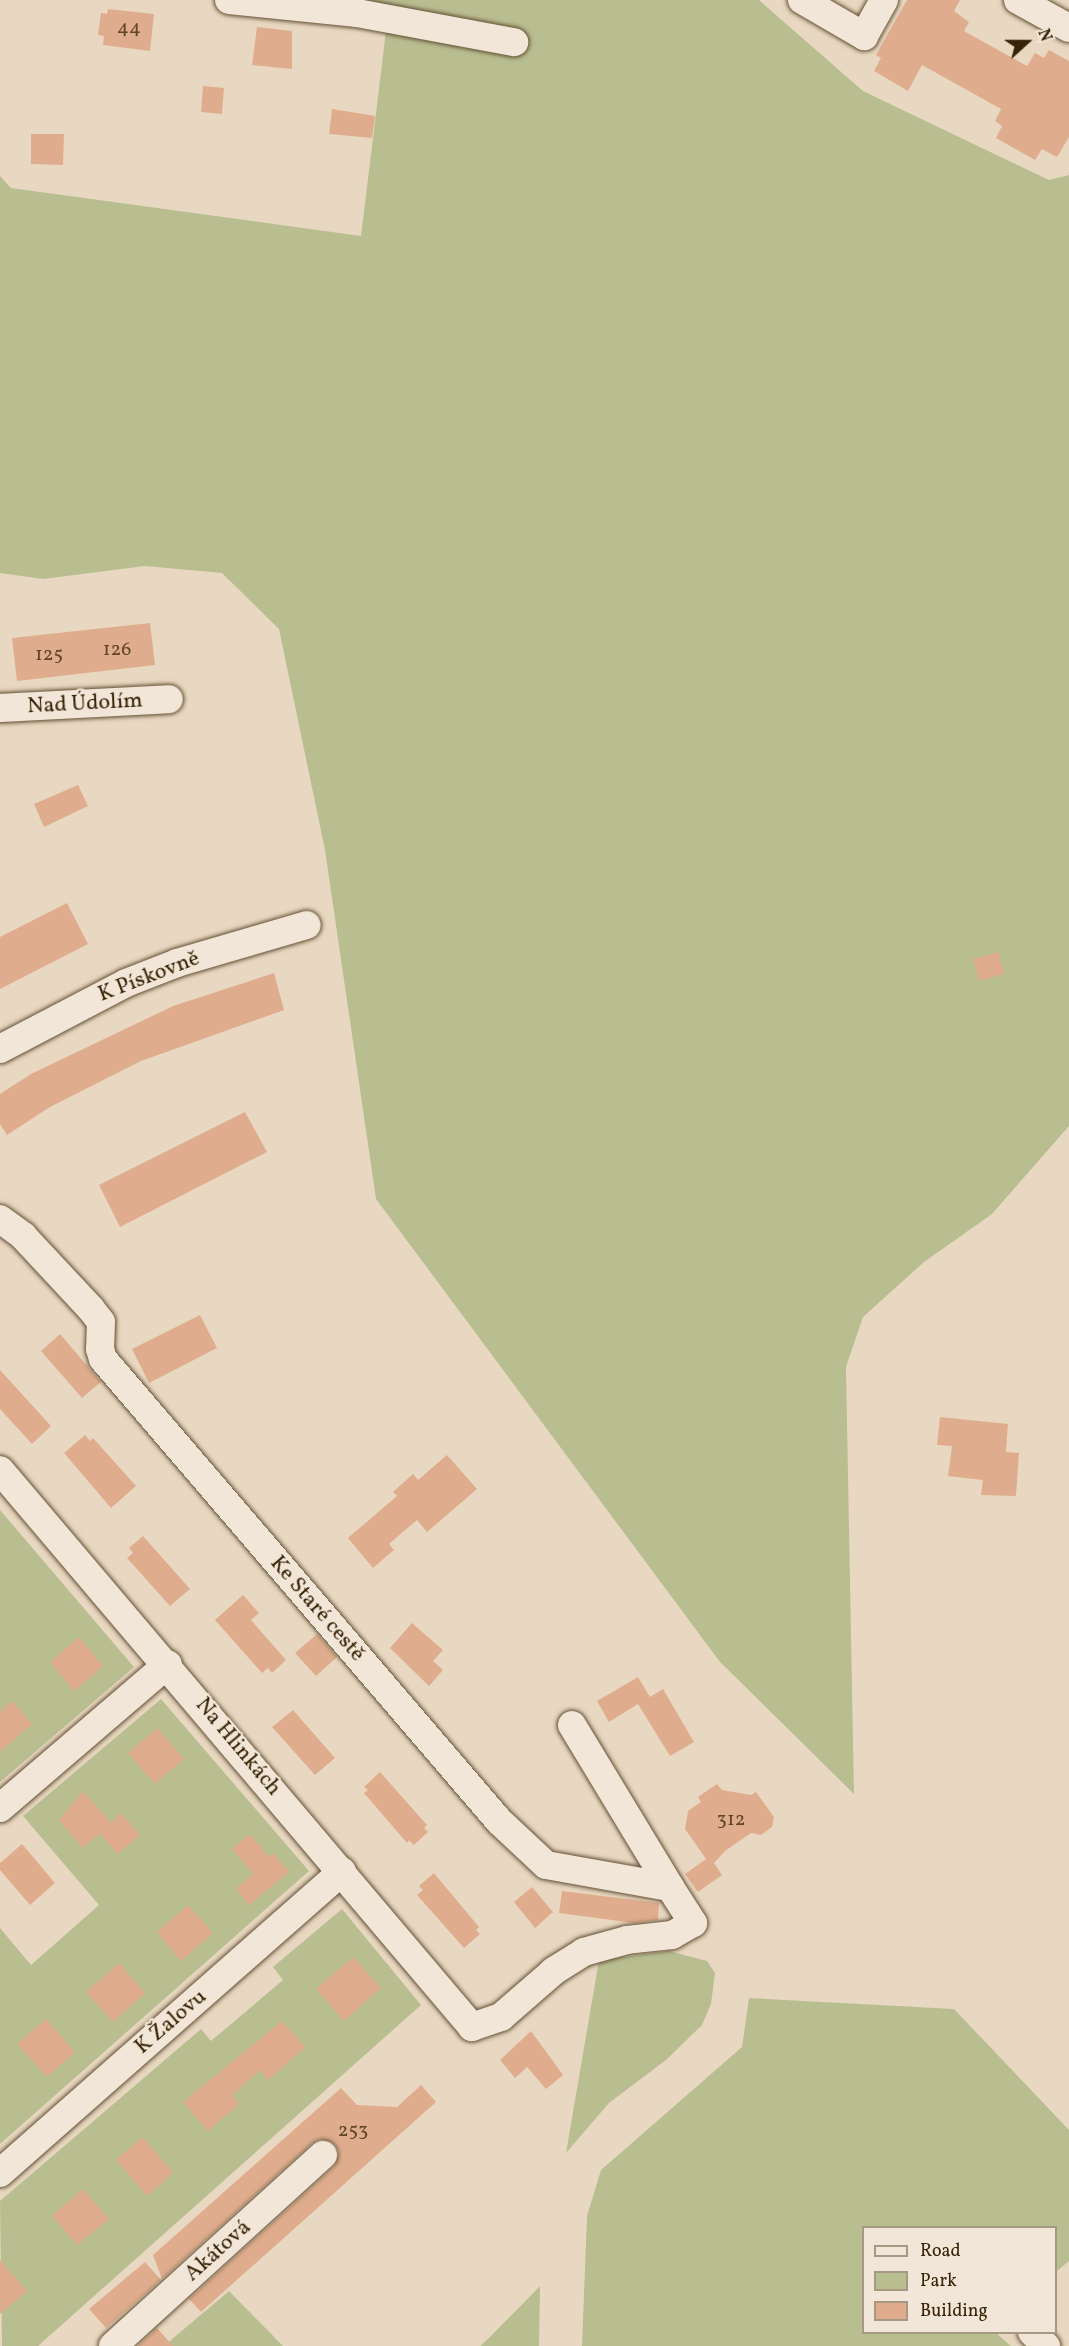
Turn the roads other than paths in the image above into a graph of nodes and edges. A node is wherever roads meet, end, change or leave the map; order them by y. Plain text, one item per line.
1 (229, 0) edge
2 (802, 0) edge
3 (884, 0) edge
4 (1018, 0) edge
5 (1069, 28) edge
6 (514, 42) dead end
7 (170, 699) dead end
8 (0, 708) edge
9 (307, 925) dead end
10 (0, 1049) edge
11 (0, 1219) edge
12 (0, 1470) edge
13 (168, 1664) junction
14 (572, 1725) dead end
15 (0, 1808) edge
16 (342, 1871) junction
17 (670, 1887) junction
18 (323, 2155) dead end
19 (0, 2173) edge
20 (1034, 2334) edge
21 (113, 2346) edge
22 (1046, 2346) edge

1 - 6 street
2 - 3 street
4 - 5 street
7 - 8 street, Nad Údolím
9 - 10 street, K Pískovně
11 - 17 street, Ke Staré cestě
12 - 13 street, Na Hlinkách
13 - 15 street
13 - 16 street, Na Hlinkách
14 - 17 street
16 - 17 street, Na Hlinkách
16 - 19 street, K Žalovu
18 - 21 street, Akátová
20 - 22 street

